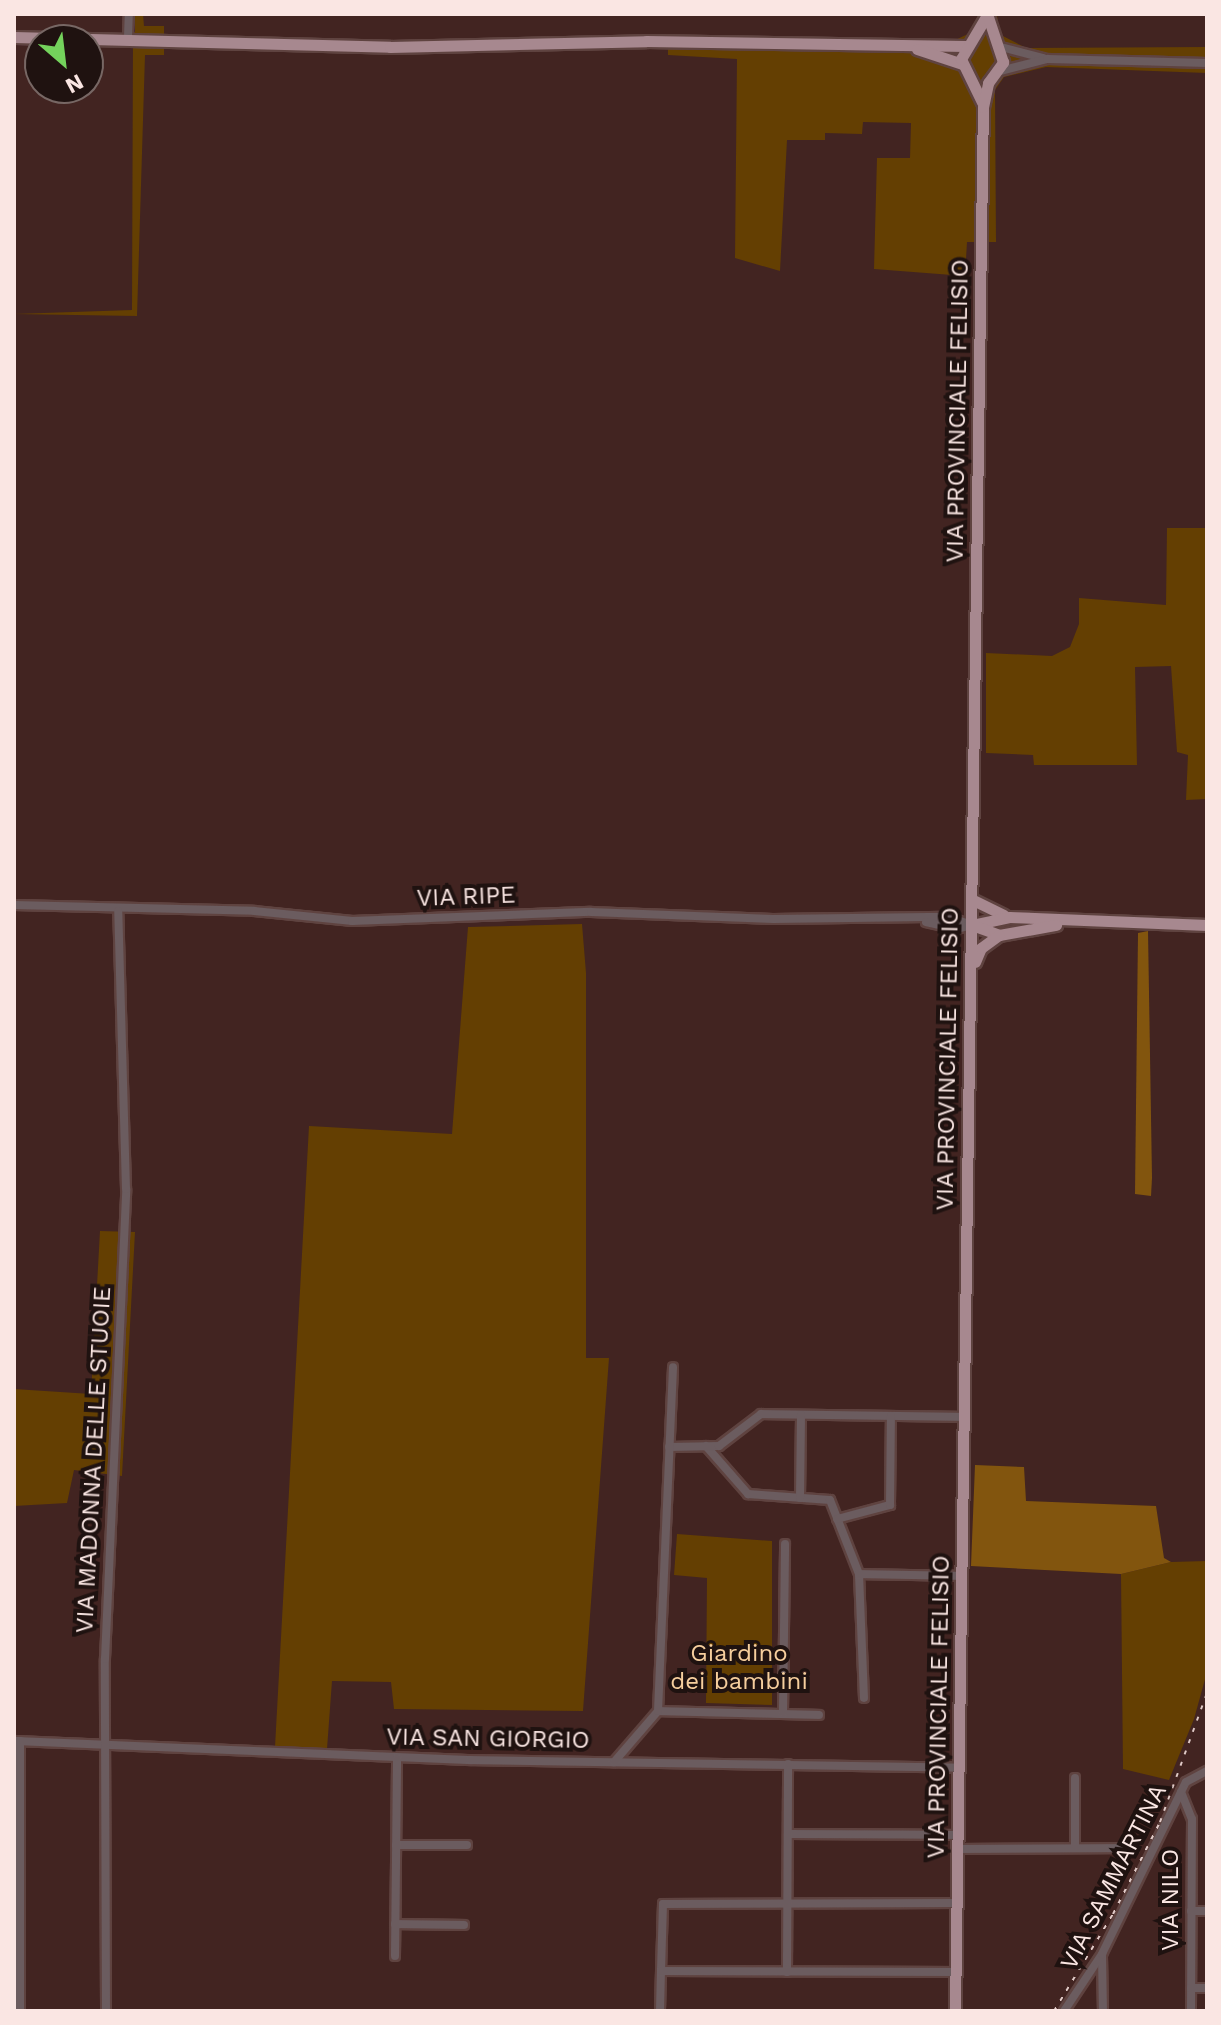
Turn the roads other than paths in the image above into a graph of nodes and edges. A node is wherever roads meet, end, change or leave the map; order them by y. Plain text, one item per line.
1 (129, 14) edge
2 (14, 37) edge
3 (128, 37) junction
4 (970, 44) junction
5 (997, 46) junction
6 (913, 48) junction
7 (1047, 59) junction
8 (1207, 63) edge
9 (962, 64) junction
10 (995, 75) junction
11 (974, 79) junction
12 (983, 107) junction
13 (973, 900) junction
14 (14, 905) edge
15 (118, 911) junction
16 (1009, 917) junction
17 (1076, 922) junction
18 (972, 925) junction
19 (1207, 925) edge
20 (999, 935) junction
21 (971, 990) junction
22 (673, 1367) dead end
23 (801, 1415) junction
24 (891, 1416) junction
25 (965, 1417) junction
26 (706, 1446) junction
27 (669, 1447) junction
28 (800, 1498) junction
29 (837, 1519) junction
30 (785, 1544) dead end
31 (859, 1574) junction
32 (963, 1576) junction
33 (864, 1698) dead end
34 (658, 1711) junction
35 (783, 1713) junction
36 (819, 1715) dead end
37 (17, 1741) edge
38 (105, 1745) junction
39 (397, 1758) junction
40 (614, 1762) junction
41 (788, 1764) junction
42 (961, 1768) junction
43 (1207, 1771) edge
44 (1075, 1778) dead end
45 (1181, 1792) junction
46 (788, 1834) junction
47 (959, 1835) junction
48 (396, 1845) junction
49 (467, 1845) dead end
50 (1075, 1847) junction
51 (1134, 1848) dead end
52 (959, 1849) junction
53 (957, 1903) junction
54 (787, 1904) junction
55 (1191, 1911) junction
56 (1207, 1911) edge
57 (395, 1924) junction
58 (464, 1925) dead end
59 (1102, 1954) junction
60 (395, 1956) dead end
61 (661, 1971) junction
62 (787, 1972) junction
63 (956, 1972) junction
64 (1191, 1988) junction
65 (1207, 1988) edge
66 (20, 2011) edge
67 (106, 2011) edge
68 (660, 2011) edge
69 (955, 2011) edge
70 (1064, 2011) edge
71 (1103, 2011) edge
72 (1191, 2011) edge

1 - 3 street
2 - 3 main road
3 - 6 main road
4 - 5 main road
4 - 5 main road
4 - 6 main road
4 - 9 main road
5 - 7 street
5 - 10 main road
6 - 9 main road
7 - 8 street
7 - 10 street
9 - 11 main road
10 - 11 main road
10 - 12 main road
11 - 12 main road
12 - 13 main road, VIA PROVINCIALE FELISIO
13 - 16 main road
13 - 18 main road, VIA PROVINCIALE FELISIO
14 - 15 street, VIA RIPE
15 - 18 street, VIA RIPE
15 - 38 street, VIA MADONNA DELLE STUOIE
16 - 17 main road
16 - 18 main road
17 - 19 main road
17 - 20 main road
18 - 20 main road
18 - 21 main road, VIA PROVINCIALE FELISIO
20 - 21 main road
21 - 25 main road, VIA PROVINCIALE FELISIO
22 - 27 street
23 - 24 street
23 - 26 street
23 - 28 street
24 - 25 street
24 - 29 street
25 - 32 main road, VIA PROVINCIALE FELISIO
26 - 27 street
26 - 28 street
27 - 34 street
28 - 29 street
29 - 31 street
30 - 35 street
31 - 32 street
31 - 33 street
32 - 42 main road, VIA PROVINCIALE FELISIO
34 - 35 street
34 - 40 street
35 - 36 street
37 - 38 street, VIA SAN GIORGIO
37 - 66 street
38 - 39 street, VIA SAN GIORGIO
38 - 67 street, VIA MADONNA DELLE STUOIE
39 - 40 street, VIA SAN GIORGIO
39 - 48 street
40 - 41 street, VIA SAN GIORGIO
41 - 42 street, VIA SAN GIORGIO
41 - 46 street
42 - 47 main road, VIA PROVINCIALE FELISIO
43 - 45 street, VIA SAMMARTINA
44 - 50 street
45 - 55 street, VIA NILO
45 - 59 street, VIA SAMMARTINA
46 - 47 street
46 - 54 street
47 - 52 main road, VIA PROVINCIALE FELISIO
48 - 49 street
48 - 57 street
50 - 51 street
50 - 52 street
52 - 53 main road, VIA PROVINCIALE FELISIO
53 - 54 street
53 - 63 main road, VIA PROVINCIALE FELISIO
54 - 61 street
54 - 62 street
55 - 56 street
55 - 64 street, VIA NILO
57 - 58 street
57 - 60 street
59 - 70 street, VIA SAMMARTINA
59 - 71 street
61 - 62 street
61 - 68 street
62 - 63 street
63 - 69 main road, VIA PROVINCIALE FELISIO
64 - 65 street
64 - 72 street, VIA NILO

